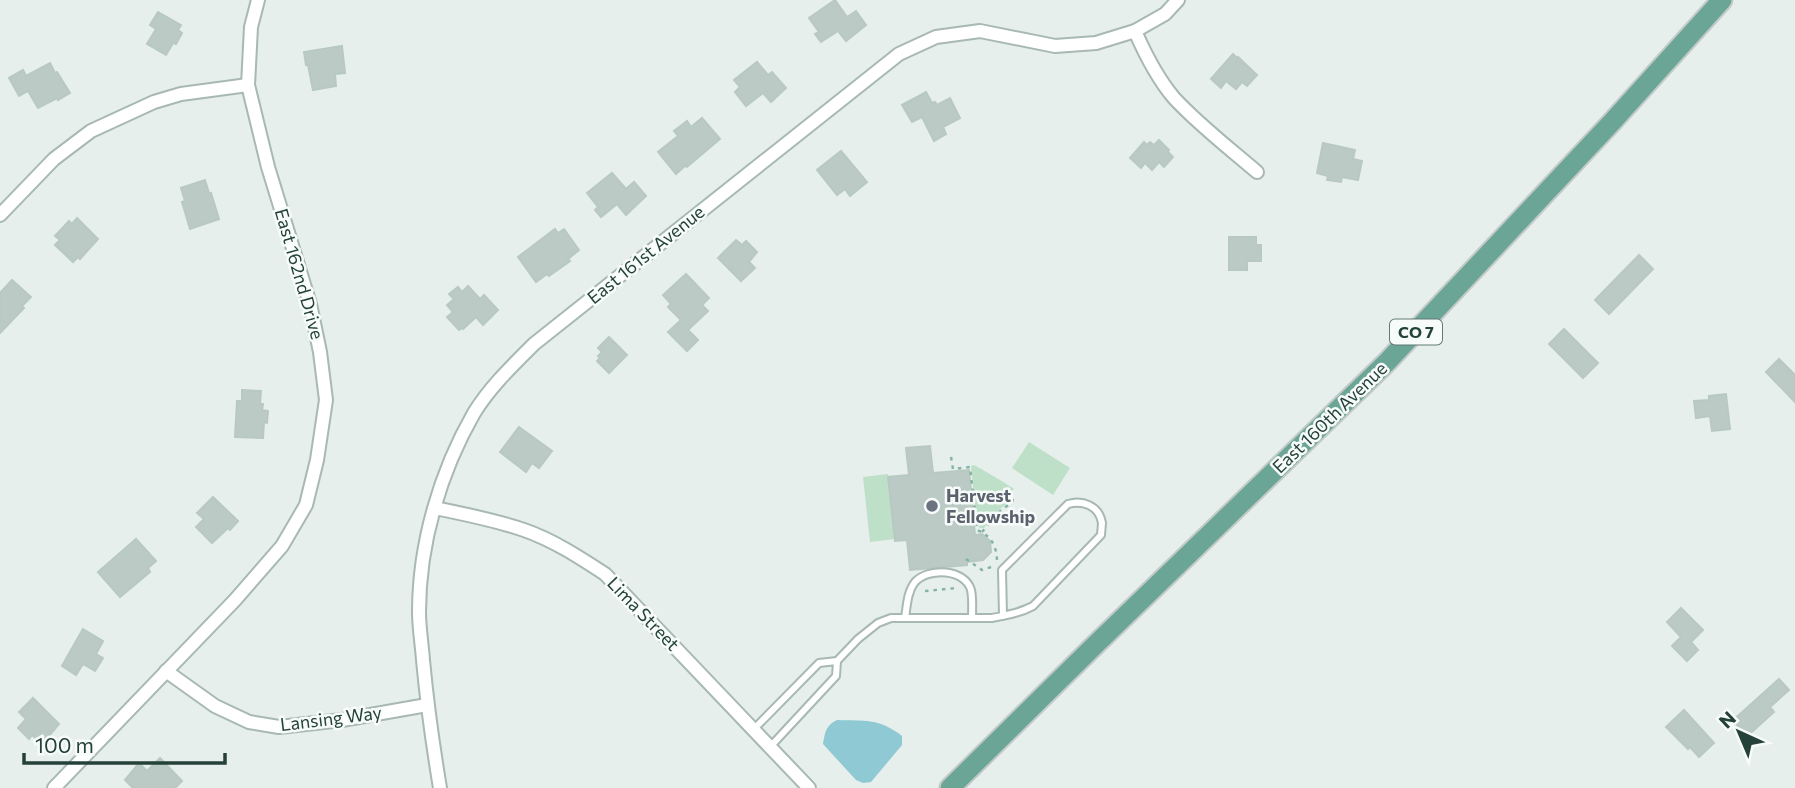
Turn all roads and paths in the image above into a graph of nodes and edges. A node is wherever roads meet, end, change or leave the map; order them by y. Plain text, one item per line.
1 (258, 0) edge
2 (1178, 0) edge
3 (1722, 0) edge
4 (1135, 31) junction
5 (248, 85) junction
6 (1257, 172) dead end
7 (0, 215) edge
8 (951, 457) dead end
9 (1014, 496) dead end
10 (435, 508) junction
11 (982, 532) junction
12 (966, 559) dead end
13 (940, 580) dead end
14 (957, 588) dead end
15 (940, 590) junction
16 (925, 592) dead end
17 (1003, 616) junction
18 (905, 618) junction
19 (972, 618) junction
20 (837, 661) junction
21 (166, 671) junction
22 (428, 705) junction
23 (754, 729) junction
24 (770, 747) junction
25 (54, 788) edge
26 (440, 788) edge
27 (809, 788) edge
28 (950, 788) edge

1 - 5 street, East 162nd Drive
2 - 4 street, East 161st Avenue
3 - 28 main road, East 160th Avenue / CO 7
4 - 6 street
4 - 10 street, East 161st Avenue
5 - 7 street
5 - 21 street, East 162nd Drive
8 - 11 path
9 - 11 path
10 - 22 street, East 161st Avenue
10 - 23 street, Lima Street
11 - 12 path
13 - 15 path
14 - 15 path
15 - 16 path
17 - 17 lane
17 - 19 lane
18 - 19 lane
18 - 19 lane
18 - 20 lane
20 - 23 lane
20 - 24 lane
21 - 22 street, Lansing Way
21 - 25 street, East 162nd Drive
22 - 26 street, East 161st Avenue
23 - 24 street, Lima Street
24 - 27 street, Lima Street

